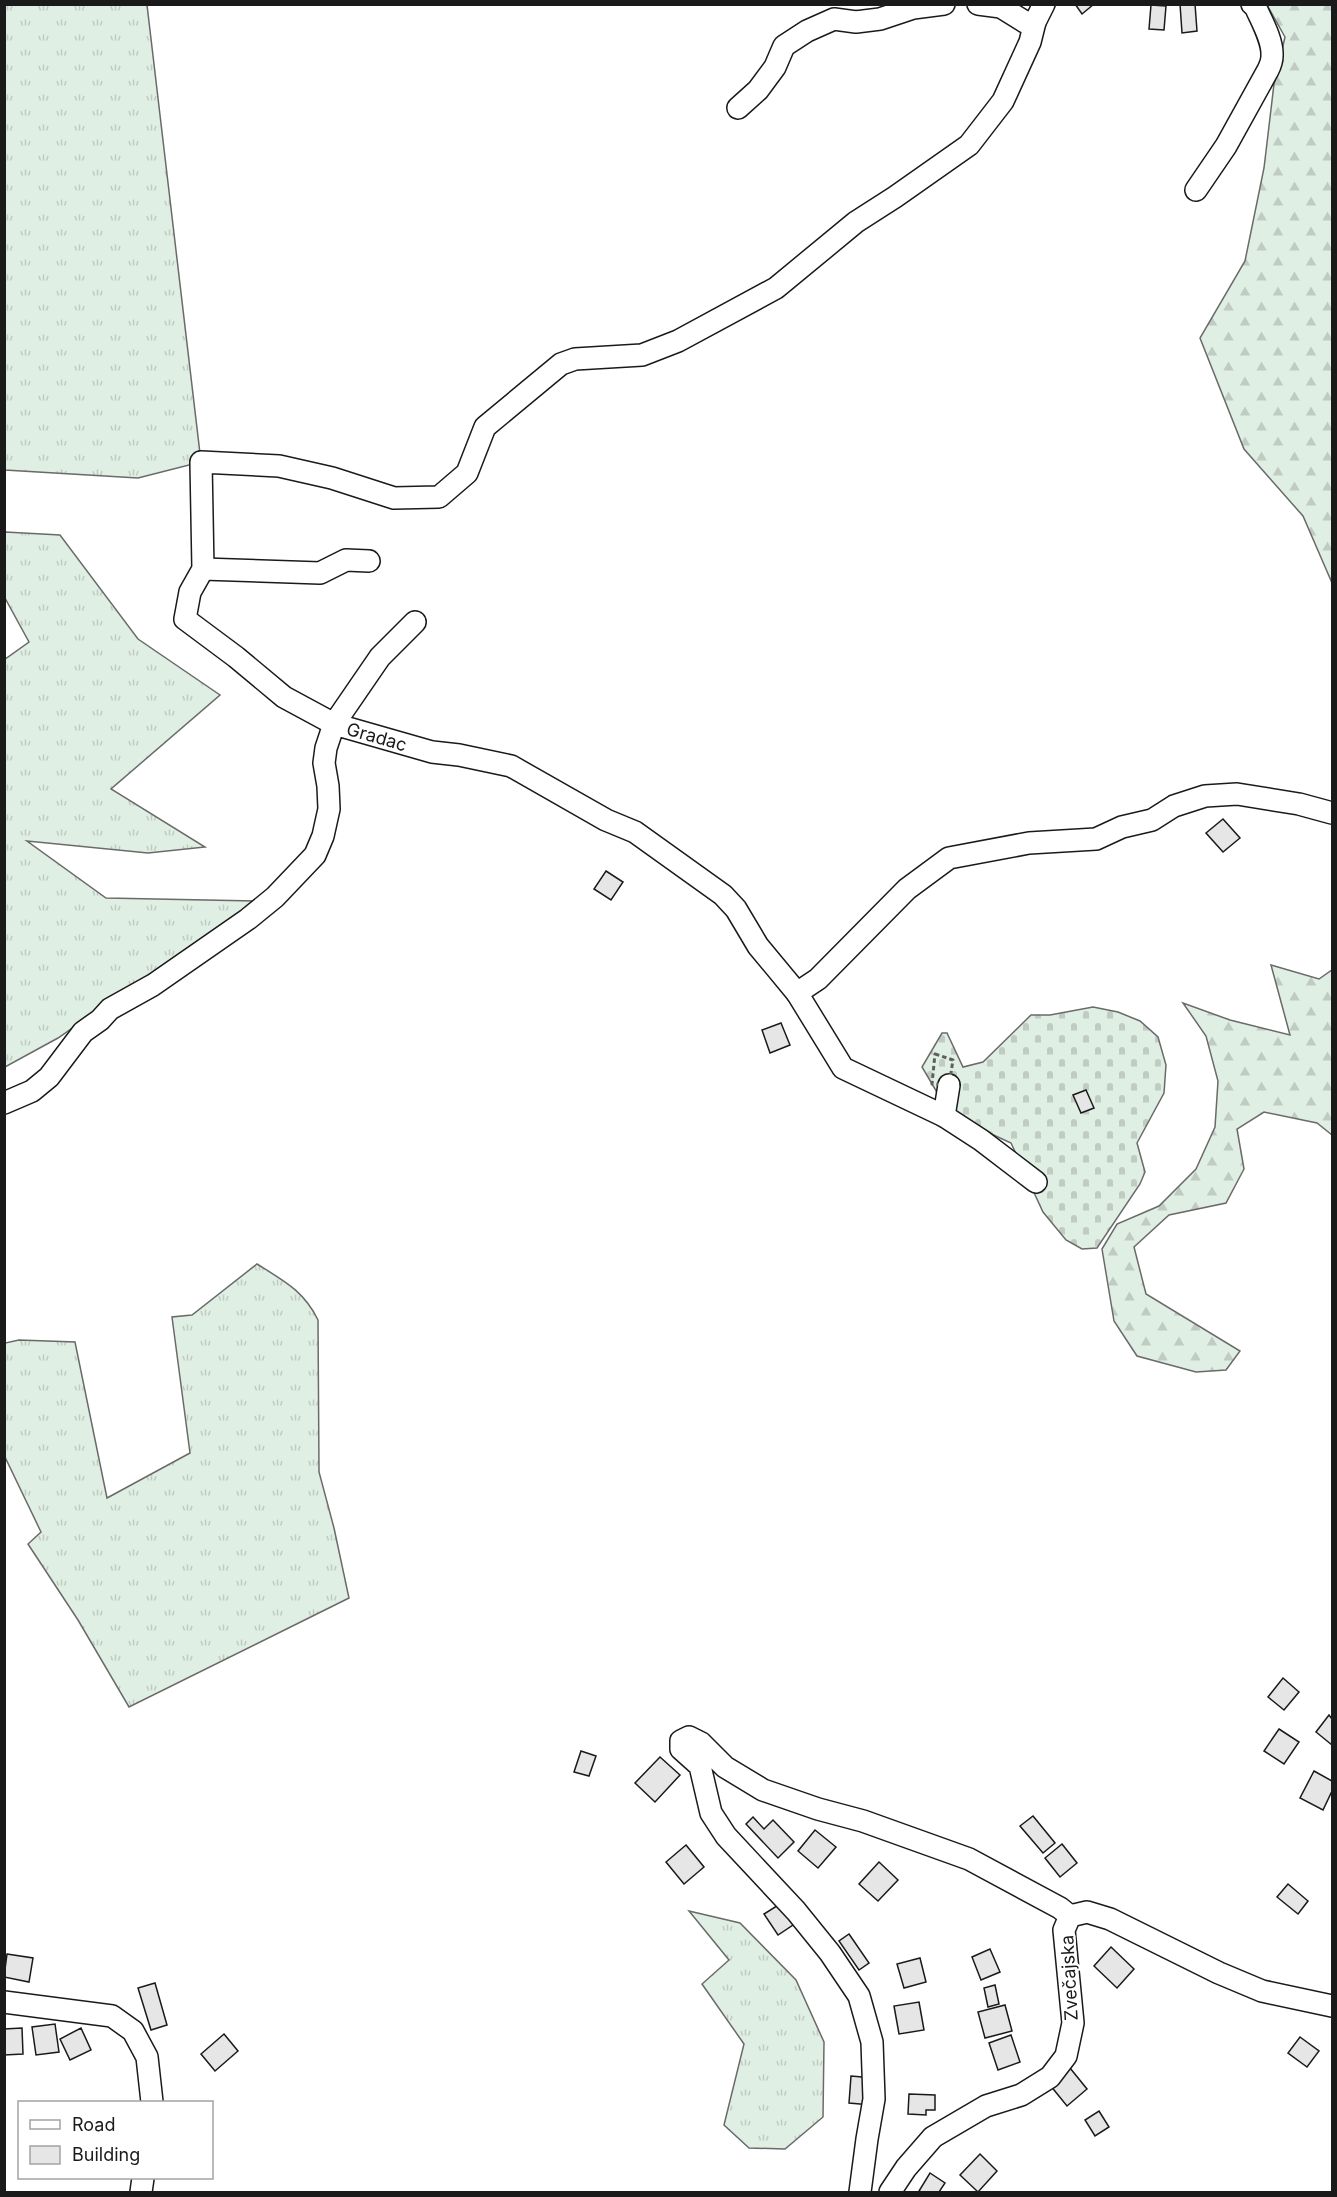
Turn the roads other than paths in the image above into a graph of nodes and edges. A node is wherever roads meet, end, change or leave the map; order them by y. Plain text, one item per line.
1 (944, 4) edge
2 (978, 4) edge
3 (1252, 4) edge
4 (1039, 13) edge
5 (738, 108) dead end
6 (1196, 190) dead end
7 (369, 561) dead end
8 (203, 569) junction
9 (415, 622) dead end
10 (334, 724) junction
11 (1332, 813) edge
12 (797, 993) junction
13 (949, 1085) dead end
14 (4, 1103) edge
15 (944, 1116) junction
16 (1036, 1182) dead end
17 (1070, 1916) junction
18 (4, 2002) edge
19 (1332, 2006) edge
20 (152, 2101) edge
21 (860, 2193) edge
22 (890, 2193) edge

1 - 5 street
2 - 4 street
3 - 6 street
4 - 8 street
7 - 8 street
8 - 10 street
9 - 10 street
10 - 12 street, Gradac
10 - 14 street, Gradac
11 - 12 street
12 - 15 street, Gradac
13 - 15 street
15 - 16 street, Gradac
17 - 19 street, Zvečajska
17 - 21 street
17 - 22 street, Zvečajska
18 - 20 street

